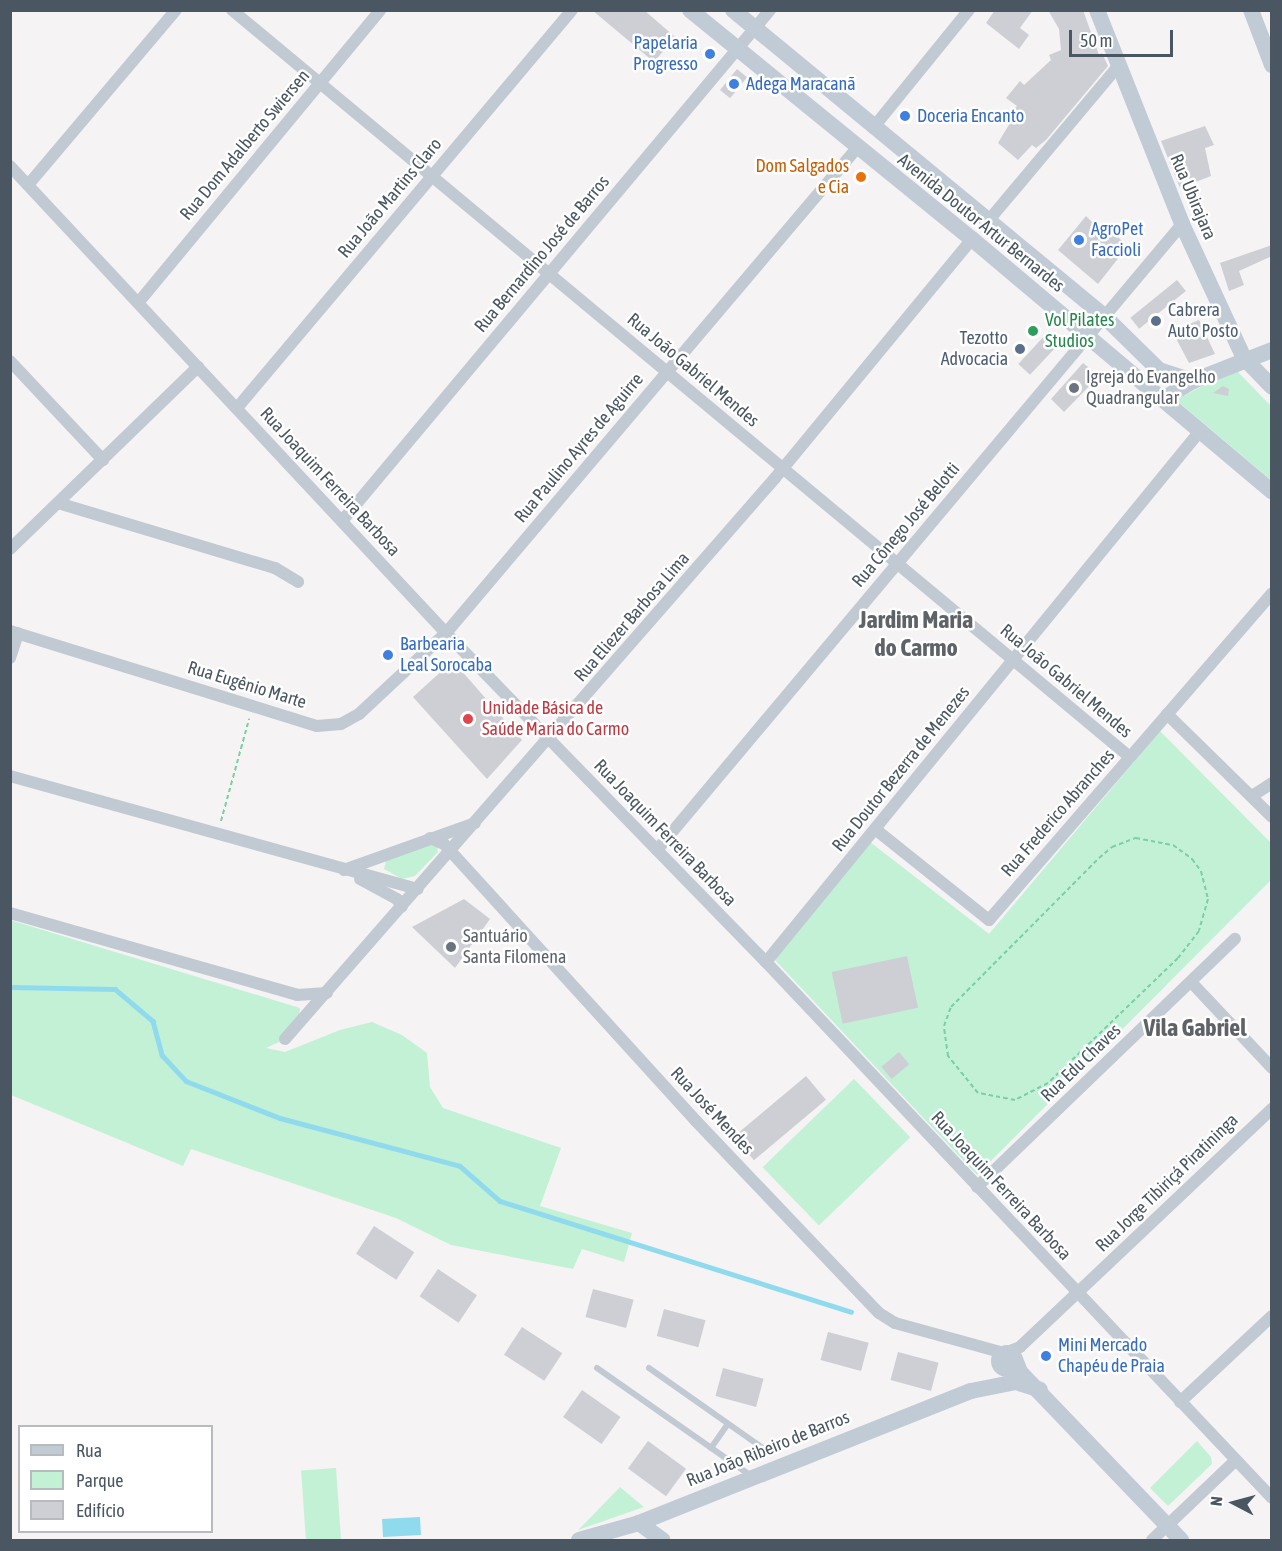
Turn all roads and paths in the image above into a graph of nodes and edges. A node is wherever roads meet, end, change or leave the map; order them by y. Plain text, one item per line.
1 (176, 10) edge
2 (232, 10) edge
3 (380, 10) edge
4 (572, 10) edge
5 (690, 10) edge
6 (733, 10) edge
7 (770, 10) edge
8 (969, 10) edge
9 (1097, 10) edge
10 (1251, 10) edge
11 (755, 29) junction
12 (737, 50) junction
13 (1270, 58) edge
14 (1119, 65) junction
15 (320, 83) junction
16 (873, 128) junction
17 (856, 148) junction
18 (10, 166) edge
19 (432, 176) junction
20 (28, 184) junction
21 (990, 220) junction
22 (1182, 224) junction
23 (972, 238) junction
24 (549, 274) junction
25 (138, 303) junction
26 (1105, 316) junction
27 (1088, 336) junction
28 (1272, 350) edge
29 (1244, 358) junction
30 (10, 361) edge
31 (198, 367) junction
32 (667, 372) junction
33 (1193, 381) junction
34 (1272, 387) edge
35 (1163, 399) junction
36 (237, 408) junction
37 (1200, 431) junction
38 (103, 460) junction
39 (783, 468) junction
40 (1272, 492) edge
41 (58, 503) junction
42 (342, 521) junction
43 (12, 545) edge
44 (897, 563) junction
45 (298, 582) dead end
46 (1272, 593) edge
47 (14, 632) edge
48 (446, 633) junction
49 (10, 658) edge
50 (1013, 660) junction
51 (253, 705) junction
52 (1167, 714) junction
53 (549, 740) junction
54 (1130, 757) junction
55 (10, 776) edge
56 (1272, 783) edge
57 (1252, 796) junction
58 (1271, 816) edge
59 (478, 822) junction
60 (875, 829) junction
61 (217, 835) junction
62 (430, 838) junction
63 (657, 850) junction
64 (450, 854) junction
65 (344, 870) junction
66 (418, 889) junction
67 (402, 907) junction
68 (10, 913) edge
69 (1235, 939) dead end
70 (766, 962) junction
71 (1192, 983) junction
72 (327, 993) junction
73 (285, 1039) dead end
74 (1272, 1068) edge
75 (1030, 1095) joint
76 (1272, 1109) edge
77 (977, 1187) junction
78 (1077, 1293) junction
79 (1272, 1316) edge
80 (1006, 1356) junction
81 (597, 1368) dead end
82 (649, 1368) dead end
83 (1040, 1390) junction
84 (971, 1391) junction
85 (1180, 1402) junction
86 (728, 1424) junction
87 (711, 1448) junction
88 (767, 1451) dead end
89 (1235, 1461) junction
90 (751, 1476) junction
91 (1272, 1498) edge
92 (663, 1513) junction
93 (639, 1523) junction
94 (1168, 1526) junction
95 (579, 1540) edge
96 (662, 1540) edge
97 (668, 1540) edge
98 (1152, 1540) edge
99 (1182, 1540) edge

1 - 20 street
2 - 15 street, Rua João Gabriel Mendes
3 - 15 street, Rua Dom Adalberto Swiersen
4 - 19 street, Rua João Martins Claro
5 - 12 main road, Avenida Doutor Artur Bernardes
6 - 11 main road, Avenida Doutor Artur Bernardes
7 - 11 street, Rua Bernardino José de Barros
8 - 16 street
9 - 14 main road, Rua Ubirajara
10 - 13 main road
11 - 12 street, Rua Bernardino José de Barros
11 - 16 main road, Avenida Doutor Artur Bernardes
12 - 17 main road, Avenida Doutor Artur Bernardes
12 - 24 street, Rua Bernardino José de Barros
14 - 21 street
14 - 22 main road, Rua Ubirajara
15 - 19 street, Rua João Gabriel Mendes
15 - 25 street, Rua Dom Adalberto Swiersen
16 - 21 main road, Avenida Doutor Artur Bernardes
17 - 23 main road, Avenida Doutor Artur Bernardes
17 - 32 street, Rua Paulino Ayres de Aguirre
18 - 20 street, Rua Joaquim Ferreira Barbosa
19 - 24 street, Rua João Gabriel Mendes
19 - 36 street, Rua João Martins Claro
20 - 25 street, Rua Joaquim Ferreira Barbosa
21 - 26 main road, Avenida Doutor Artur Bernardes
22 - 26 street, Rua Cônego José Belotti
22 - 29 main road, Rua Ubirajara
23 - 27 main road, Avenida Doutor Artur Bernardes
23 - 39 street, Rua Eliezer Barbosa Lima
24 - 32 street, Rua João Gabriel Mendes
24 - 42 street, Rua Bernardino José de Barros
25 - 31 street, Rua Joaquim Ferreira Barbosa
26 - 27 street, Rua Cônego José Belotti
26 - 33 main road, Avenida Doutor Artur Bernardes
27 - 35 main road, Avenida Doutor Artur Bernardes
27 - 44 street, Rua Cônego José Belotti
28 - 29 main road
29 - 33 main road
29 - 34 main road, Rua Ubirajara
30 - 38 street
31 - 36 street, Rua Joaquim Ferreira Barbosa
31 - 38 street
32 - 39 street, Rua João Gabriel Mendes
32 - 48 street, Rua Paulino Ayres de Aguirre
33 - 35 main road
35 - 37 main road, Avenida Doutor Artur Bernardes
36 - 42 street, Rua Joaquim Ferreira Barbosa
37 - 40 main road, Avenida Doutor Artur Bernardes
37 - 50 street, Rua Doutor Bezerra de Menezes
38 - 41 street
39 - 44 street, Rua João Gabriel Mendes
39 - 53 street, Rua Eliezer Barbosa Lima
41 - 43 street
41 - 45 street
42 - 48 street, Rua Joaquim Ferreira Barbosa
44 - 50 street, Rua João Gabriel Mendes
44 - 63 street, Rua Cônego José Belotti
46 - 52 street, Rua Frederico Abranches
47 - 49 street
47 - 51 street, Rua Eugênio Marte
48 - 51 street, Rua Eugênio Marte
48 - 53 street, Rua Joaquim Ferreira Barbosa
50 - 54 street, Rua João Gabriel Mendes
50 - 60 street, Rua Doutor Bezerra de Menezes
51 - 61 path
52 - 54 street, Rua Frederico Abranches
52 - 57 street
53 - 59 street, Rua Eliezer Barbosa Lima
53 - 63 street, Rua Joaquim Ferreira Barbosa
54 - 60 street, Rua Frederico Abranches
55 - 61 street
56 - 57 street
57 - 58 street
59 - 62 street
59 - 64 street, Rua Eliezer Barbosa Lima
60 - 70 street, Rua Doutor Bezerra de Menezes
61 - 65 street
62 - 64 street, Rua José Mendes
62 - 65 street
63 - 70 street, Rua Joaquim Ferreira Barbosa
64 - 66 street, Rua Eliezer Barbosa Lima
64 - 80 street, Rua José Mendes
65 - 66 street
65 - 67 street
66 - 67 street, Rua Eliezer Barbosa Lima
67 - 72 street, Rua Eliezer Barbosa Lima
68 - 72 street
69 - 71 street, Rua Edu Chaves
70 - 77 street, Rua Joaquim Ferreira Barbosa
71 - 74 street
71 - 77 street, Rua Edu Chaves
72 - 73 street, Rua Eliezer Barbosa Lima
75 - 75 path
76 - 78 street, Rua Jorge Tibiriçá Piratininga
77 - 78 street, Rua Joaquim Ferreira Barbosa
78 - 80 street, Rua Jorge Tibiriçá Piratininga
78 - 85 street, Rua Joaquim Ferreira Barbosa
79 - 85 street
80 - 83 main road
80 - 84 main road, Rua João Ribeiro de Barros
81 - 87 lane
82 - 86 lane
83 - 84 main road, Rua João Ribeiro de Barros
83 - 94 main road
84 - 90 main road, Rua João Ribeiro de Barros
85 - 89 street, Rua Joaquim Ferreira Barbosa
86 - 87 lane
86 - 88 lane
87 - 90 lane
89 - 91 street, Rua Joaquim Ferreira Barbosa
89 - 94 street
90 - 92 main road, Rua João Ribeiro de Barros
92 - 93 main road, Rua João Ribeiro de Barros
92 - 97 main road
93 - 95 main road, Rua João Ribeiro de Barros
93 - 96 main road
94 - 98 street
94 - 99 main road

